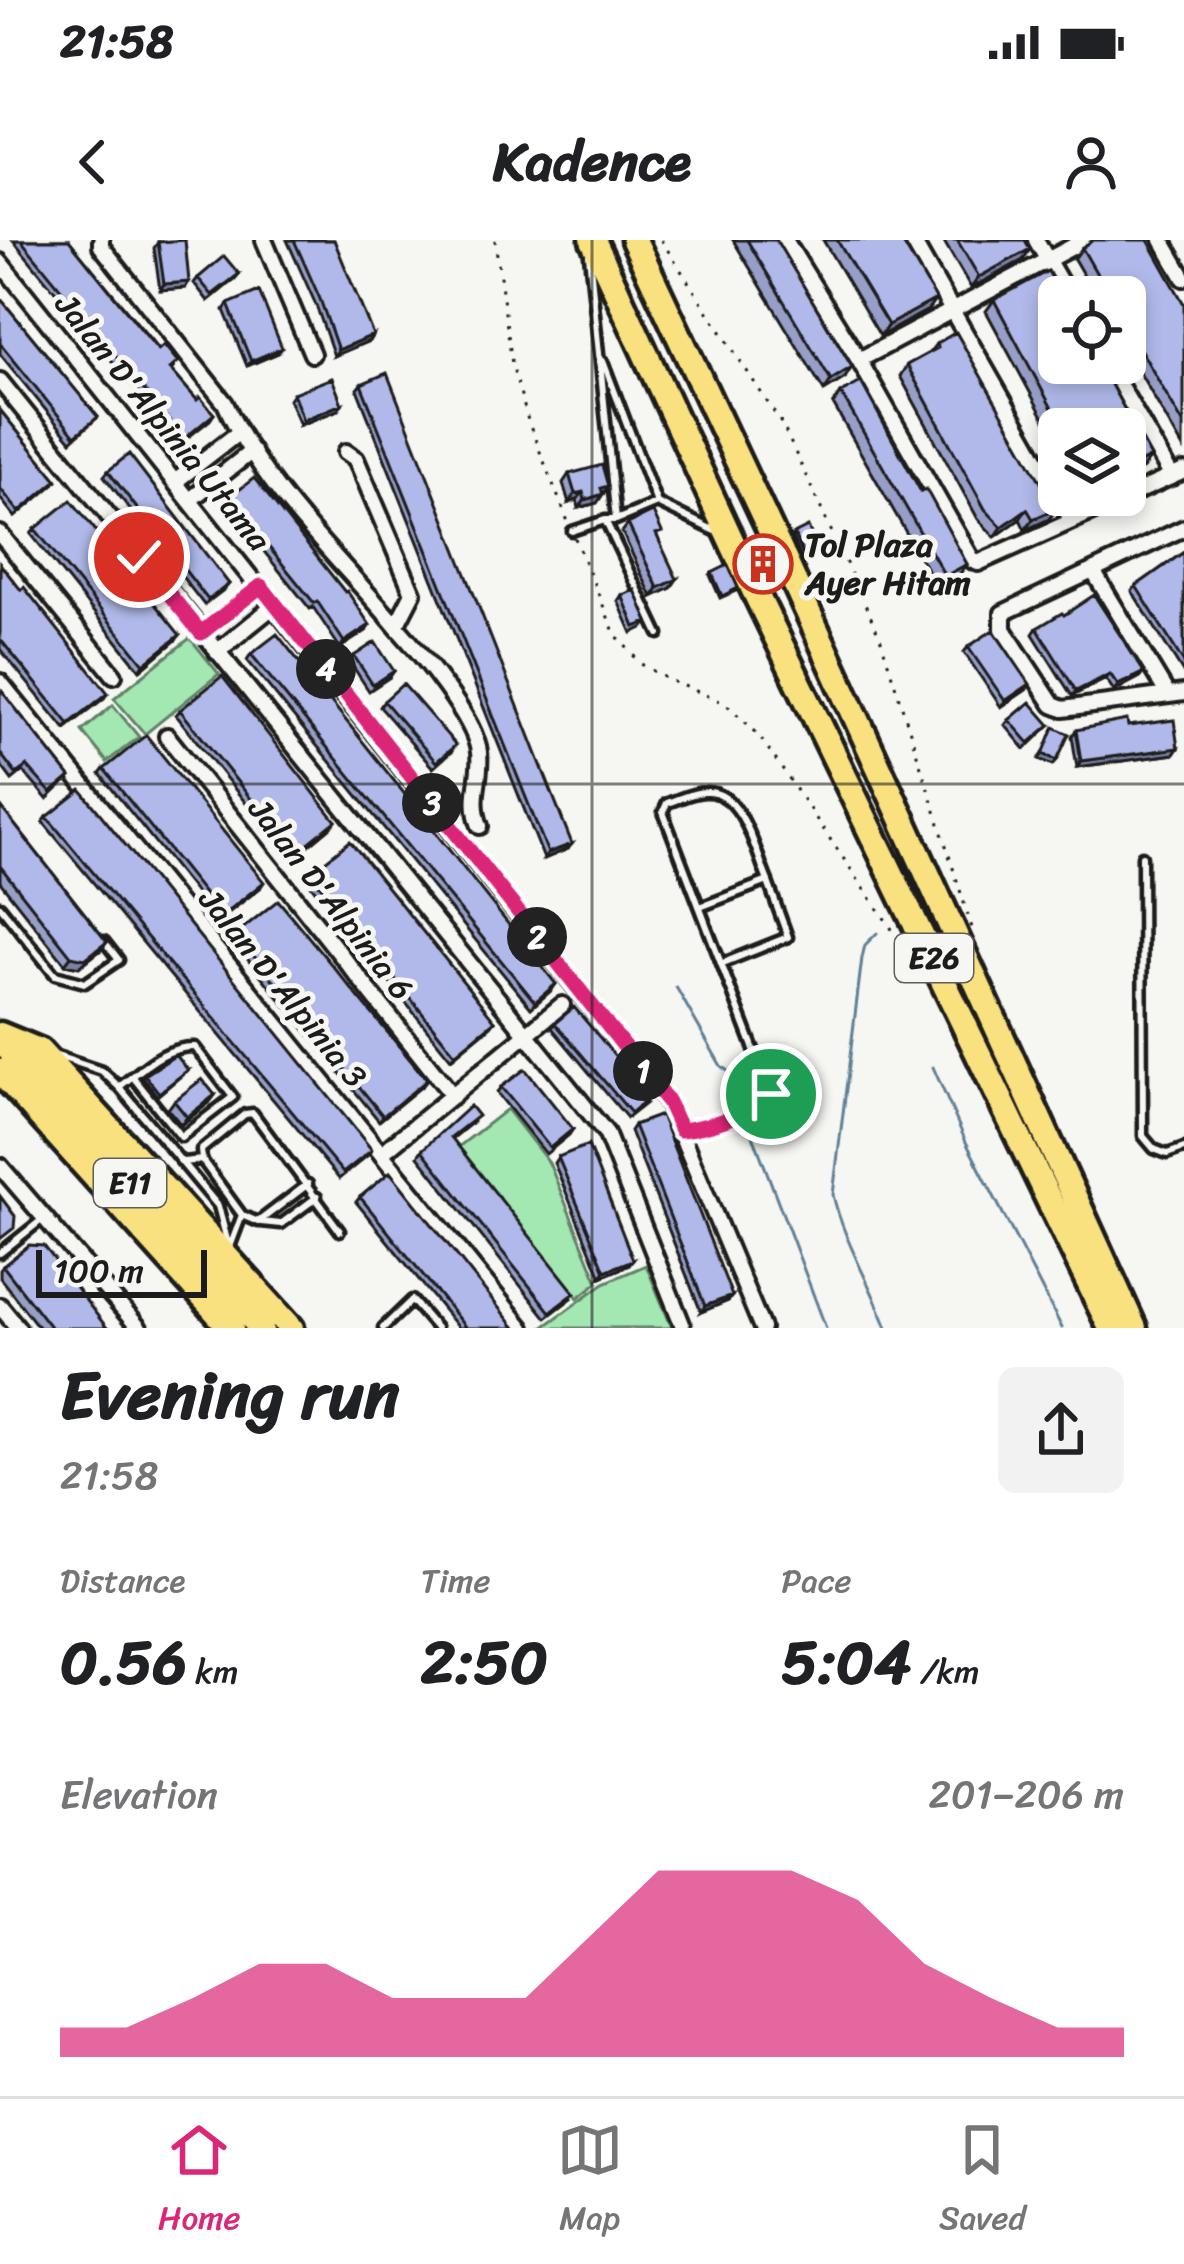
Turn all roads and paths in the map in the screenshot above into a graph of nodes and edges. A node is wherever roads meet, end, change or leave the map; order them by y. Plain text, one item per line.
1 (101, 240) edge
2 (264, 240) edge
3 (496, 240) edge
4 (590, 240) edge
5 (634, 240) edge
6 (661, 240) edge
7 (785, 240) edge
8 (912, 240) edge
9 (1036, 240) edge
10 (1085, 240) edge
11 (1162, 240) edge
12 (1048, 260) junction
13 (0, 262) edge
14 (1058, 276) edge
15 (1184, 278) edge
16 (954, 310) junction
17 (599, 351) junction
18 (312, 354) dead end
19 (859, 360) junction
20 (0, 382) edge
21 (1120, 384) edge
22 (238, 433) junction
23 (252, 451) junction
24 (346, 452) dead end
25 (1178, 474) edge
26 (176, 482) junction
27 (190, 500) junction
28 (657, 503) junction
29 (605, 520) junction
30 (616, 520) junction
31 (1072, 521) junction
32 (1184, 528) edge
33 (572, 531) junction
34 (0, 534) edge
35 (731, 539) junction
36 (1093, 571) junction
37 (261, 586) junction
38 (238, 604) junction
39 (275, 605) junction
40 (253, 623) junction
41 (397, 626) junction
42 (201, 633) junction
43 (659, 634) dead end
44 (217, 652) junction
45 (113, 675) dead end
46 (0, 682) edge
47 (1176, 694) edge
48 (166, 736) dead end
49 (480, 826) dead end
50 (1142, 856) dead end
51 (768, 881) junction
52 (0, 906) edge
53 (700, 908) junction
54 (90, 924) edge
55 (974, 935) dead end
56 (723, 963) junction
57 (920, 969) dead end
58 (562, 1005) dead end
59 (527, 1034) junction
60 (0, 1037) edge
61 (39, 1051) junction
62 (0, 1071) edge
63 (134, 1076) junction
64 (119, 1087) junction
65 (453, 1096) junction
66 (172, 1126) junction
67 (681, 1130) junction
68 (160, 1135) junction
69 (1184, 1148) edge
70 (382, 1154) junction
71 (202, 1160) junction
72 (183, 1162) junction
73 (0, 1166) edge
74 (308, 1184) junction
75 (317, 1197) junction
76 (242, 1215) junction
77 (46, 1217) junction
78 (258, 1222) junction
79 (340, 1231) dead end
80 (0, 1253) edge
81 (232, 1258) junction
82 (208, 1303) junction
83 (0, 1306) edge
84 (682, 1324) dead end
85 (17, 1328) edge
86 (139, 1328) edge
87 (221, 1328) edge
88 (231, 1328) edge
89 (260, 1328) edge
90 (290, 1328) edge
91 (383, 1328) edge
92 (436, 1328) edge
93 (522, 1328) edge
94 (761, 1328) edge
95 (1111, 1328) edge
96 (1134, 1328) edge

1 - 22 street
2 - 18 street
3 - 33 path
4 - 17 lane
4 - 35 highway, E26
5 - 96 highway, E26
6 - 55 path
7 - 19 street
8 - 16 street
9 - 12 street
10 - 12 street
11 - 15 street
12 - 14 street
12 - 16 street
13 - 26 street, Jalan D'Alpinia Utama
16 - 19 street
16 - 31 street
17 - 28 lane
17 - 30 lane
19 - 31 street
20 - 42 street
21 - 25 street
22 - 23 street
22 - 26 street
23 - 27 street
23 - 41 street
24 - 41 street
25 - 31 street
26 - 27 street, Jalan D'Alpinia Utama
27 - 37 street, Jalan D'Alpinia Utama
28 - 30 lane
28 - 35 lane
29 - 30 lane
29 - 33 lane
29 - 43 lane
32 - 36 street
33 - 57 path
34 - 45 street
35 - 95 highway, E26
36 - 47 street
36 - 47 street
37 - 38 street
37 - 39 street, Jalan D'Alpinia Utama
38 - 40 street
38 - 42 street
39 - 40 street
39 - 67 street, Jalan D'Alpinia Utama
40 - 44 street
41 - 49 street
42 - 44 street
44 - 59 street
46 - 70 street, Jalan D'Alpinia 3
48 - 65 street, Jalan D'Alpinia 6
50 - 69 lane
51 - 53 lane
51 - 53 lane
51 - 56 lane
52 - 54 lane
53 - 56 lane
56 - 67 lane
58 - 59 street
59 - 65 street
59 - 84 street
60 - 61 highway
60 - 89 highway, E11
61 - 64 lane
61 - 81 highway
62 - 82 highway, E11
63 - 64 lane
63 - 66 lane
63 - 66 lane
64 - 68 lane
65 - 70 street
66 - 68 lane
67 - 94 street, Jalan D'Alpinia Utama
68 - 72 lane
70 - 93 street, Jalan D'Alpinia 3
71 - 72 lane
71 - 74 lane
71 - 76 lane
72 - 81 lane
73 - 77 street
74 - 75 lane
74 - 78 lane
75 - 78 lane
75 - 79 lane
76 - 78 lane
76 - 81 lane
77 - 80 lane
77 - 86 street
81 - 90 highway
82 - 87 highway
82 - 88 highway, E11
83 - 85 street
91 - 92 lane

